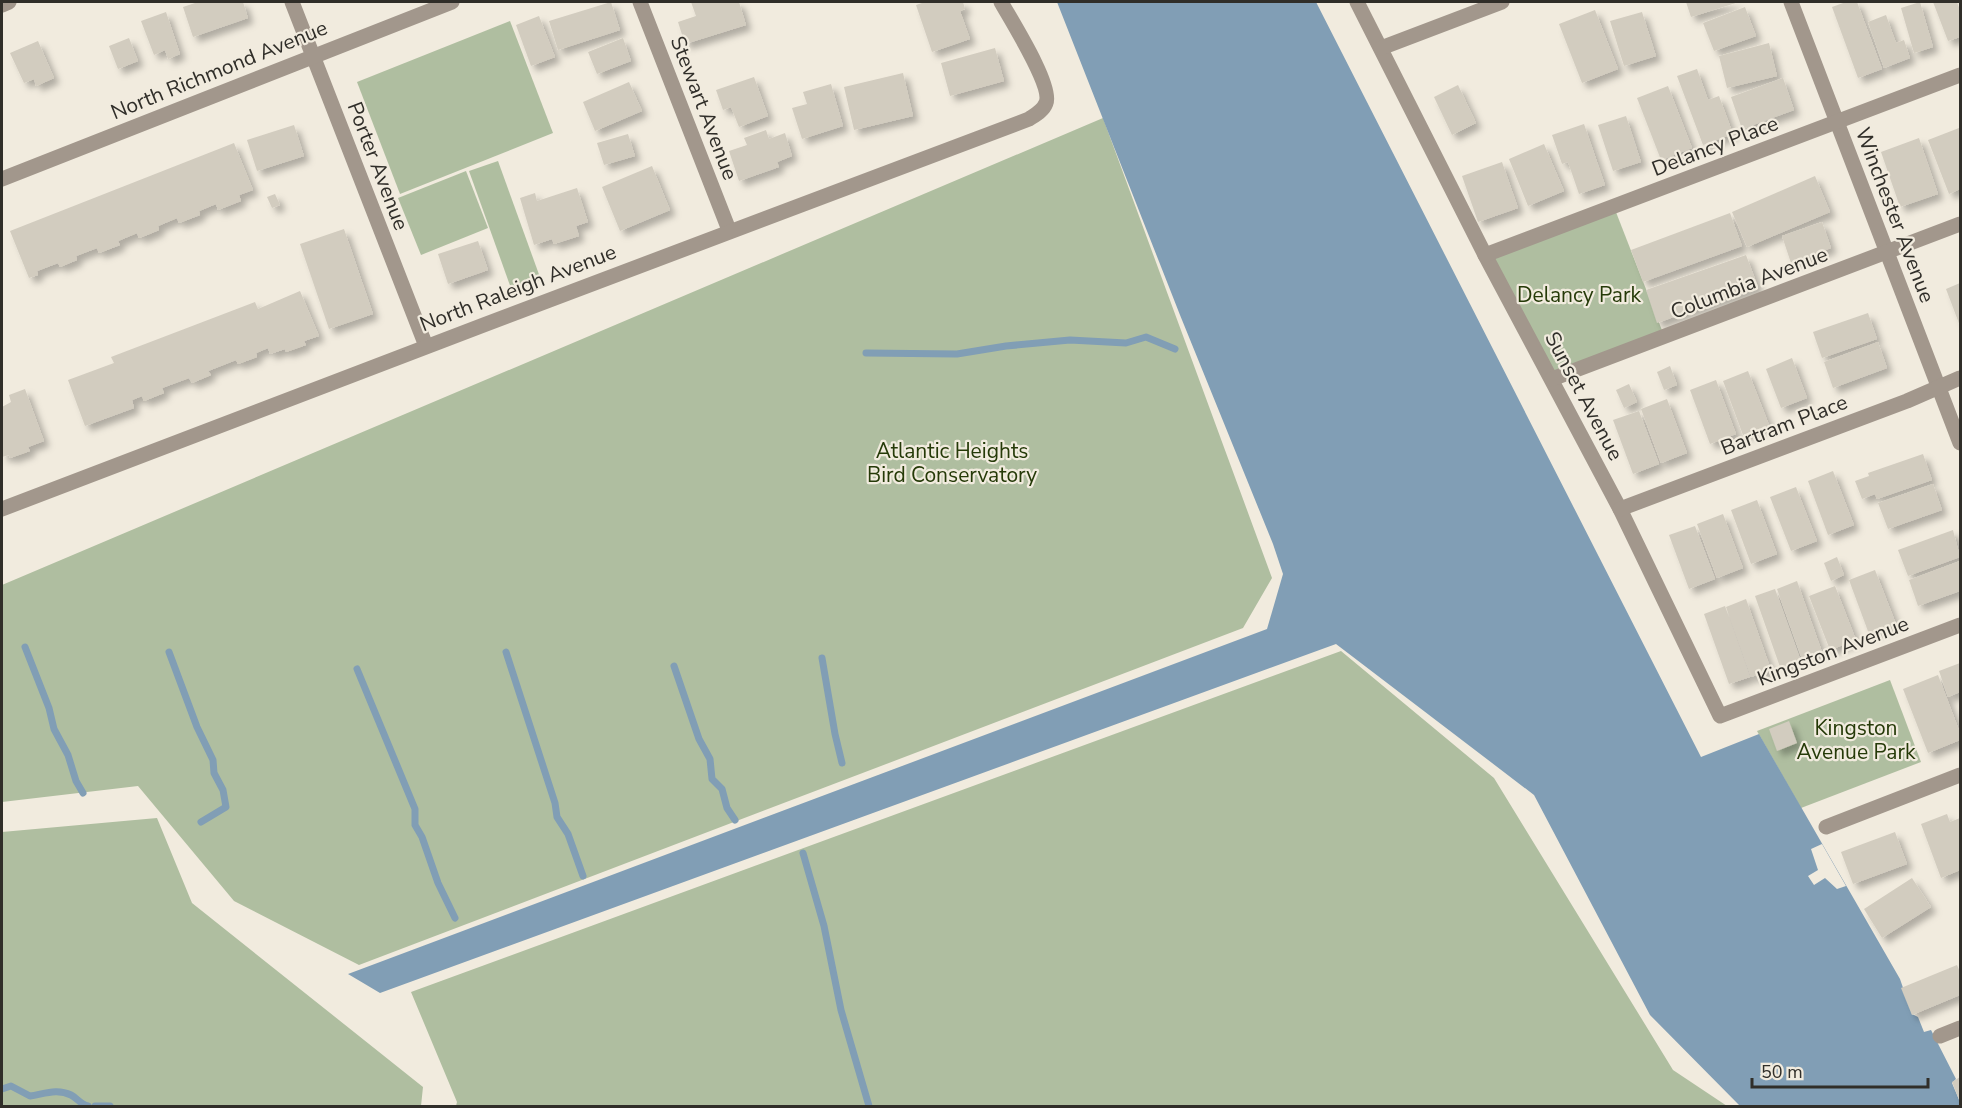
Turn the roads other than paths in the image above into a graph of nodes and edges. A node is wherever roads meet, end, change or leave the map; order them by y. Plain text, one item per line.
1 (9, 2) edge
2 (292, 2) edge
3 (452, 2) edge
4 (640, 2) edge
5 (1001, 2) edge
6 (1357, 2) edge
7 (1502, 2) edge
8 (1791, 2) edge
9 (2, 4) edge
10 (1381, 48) junction
11 (312, 55) junction
12 (1960, 75) edge
13 (1837, 122) junction
14 (2, 179) edge
15 (1960, 224) edge
16 (729, 230) junction
17 (1888, 252) junction
18 (1485, 255) junction
19 (426, 346) junction
20 (1960, 378) edge
21 (1552, 380) junction
22 (1939, 388) junction
23 (1960, 443) edge
24 (2, 509) edge
25 (1620, 509) junction
26 (1960, 625) edge
27 (1720, 716) joint
28 (1960, 775) edge
29 (1826, 827) dead end
30 (1960, 1028) edge
31 (1940, 1036) dead end

1 - 9 street
2 - 11 street, Porter Avenue
3 - 11 street, North Richmond Avenue
4 - 16 street, Stewart Avenue
5 - 16 street, North Raleigh Avenue
6 - 10 street, Sunset Avenue
7 - 10 street
8 - 13 street, Winchester Avenue
10 - 18 street, Sunset Avenue
11 - 14 street, North Richmond Avenue
11 - 19 street, Porter Avenue
12 - 13 street, Delancy Place
13 - 17 street, Winchester Avenue
13 - 18 street, Delancy Place
15 - 17 street, Columbia Avenue
16 - 19 street, North Raleigh Avenue
17 - 21 street, Columbia Avenue
17 - 22 street, Winchester Avenue
18 - 21 street, Sunset Avenue
19 - 24 street, North Raleigh Avenue
20 - 22 street, Bartram Place
21 - 25 street, Sunset Avenue
22 - 23 street, Winchester Avenue
22 - 25 street, Bartram Place
25 - 27 street, Sunset Avenue
26 - 27 street, Kingston Avenue
28 - 29 street
30 - 31 street

